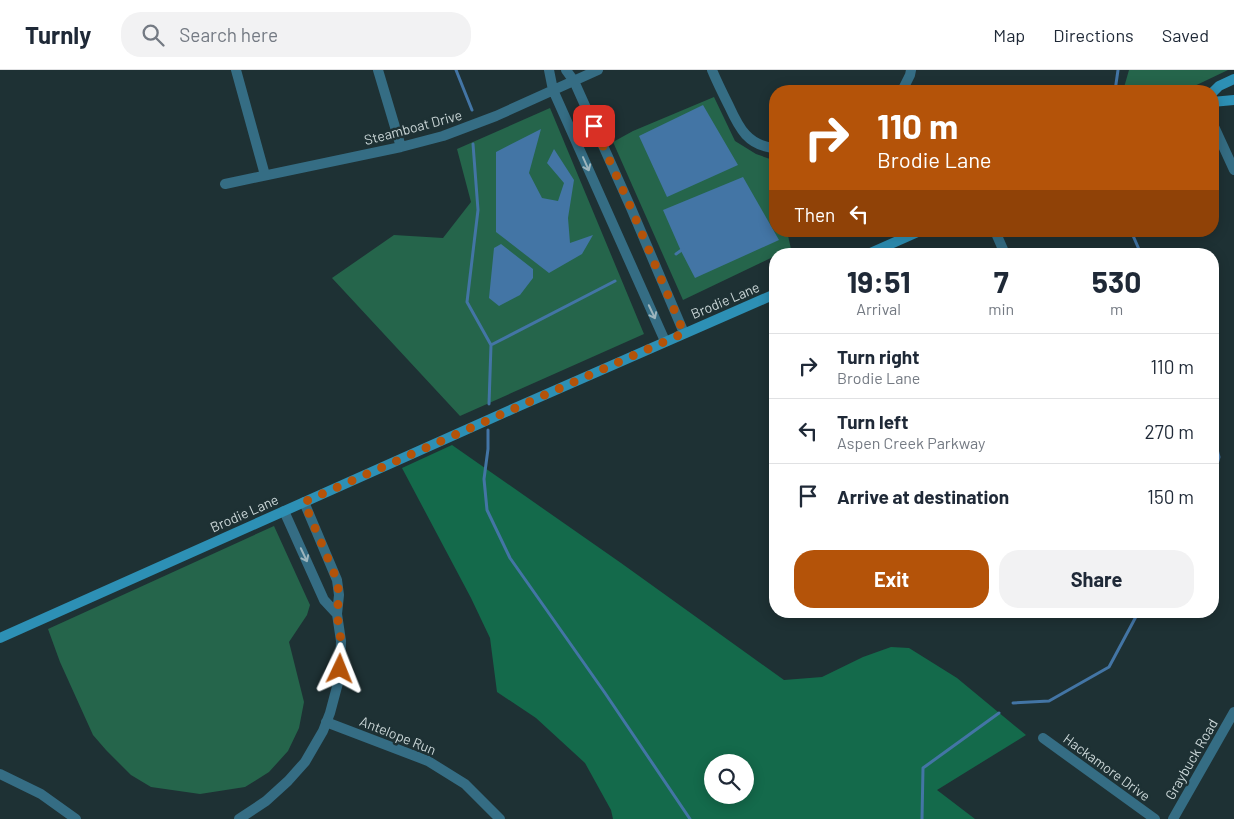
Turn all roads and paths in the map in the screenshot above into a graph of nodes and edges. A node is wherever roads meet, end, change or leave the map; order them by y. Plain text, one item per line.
1 (236, 70) edge
2 (378, 70) edge
3 (549, 70) edge
4 (566, 70) edge
5 (598, 70) edge
6 (712, 70) edge
7 (911, 70) edge
8 (1234, 79) edge
9 (574, 81) junction
10 (905, 85) edge
11 (1219, 86) edge
12 (553, 90) junction
13 (1234, 100) edge
14 (1219, 101) edge
15 (1219, 137) edge
16 (401, 147) junction
17 (769, 148) edge
18 (1234, 170) edge
19 (265, 175) junction
20 (225, 184) dead end
21 (906, 237) edge
22 (882, 248) edge
23 (769, 297) edge
24 (684, 333) junction
25 (665, 341) junction
26 (304, 502) junction
27 (284, 511) junction
28 (337, 614) junction
29 (0, 638) edge
30 (1234, 712) edge
31 (326, 722) junction
32 (1043, 738) dead end
33 (0, 774) edge
34 (76, 819) edge
35 (240, 819) edge
36 (500, 819) edge
37 (1156, 819) edge
38 (1173, 819) edge

1 - 19 street
2 - 16 street
3 - 12 street
4 - 9 street
5 - 9 street, Steamboat Drive
6 - 17 street
7 - 10 street
8 - 11 main road
9 - 12 street, Steamboat Drive
9 - 24 street
12 - 16 street, Steamboat Drive
12 -> 25 street
13 - 14 main road
15 - 18 street
16 - 19 street, Steamboat Drive
19 - 20 street, Steamboat Drive
21 - 22 main road
23 - 24 main road, Brodie Lane
24 - 25 main road, Brodie Lane
25 - 26 main road, Brodie Lane
26 - 27 main road, Brodie Lane
26 - 28 street
27 -> 28 street
27 - 29 main road, Brodie Lane
28 - 31 street
30 - 38 street, Graybuck Road
31 - 35 street
31 - 36 street, Antelope Run
32 - 37 street, Hackamore Drive
33 - 34 street

